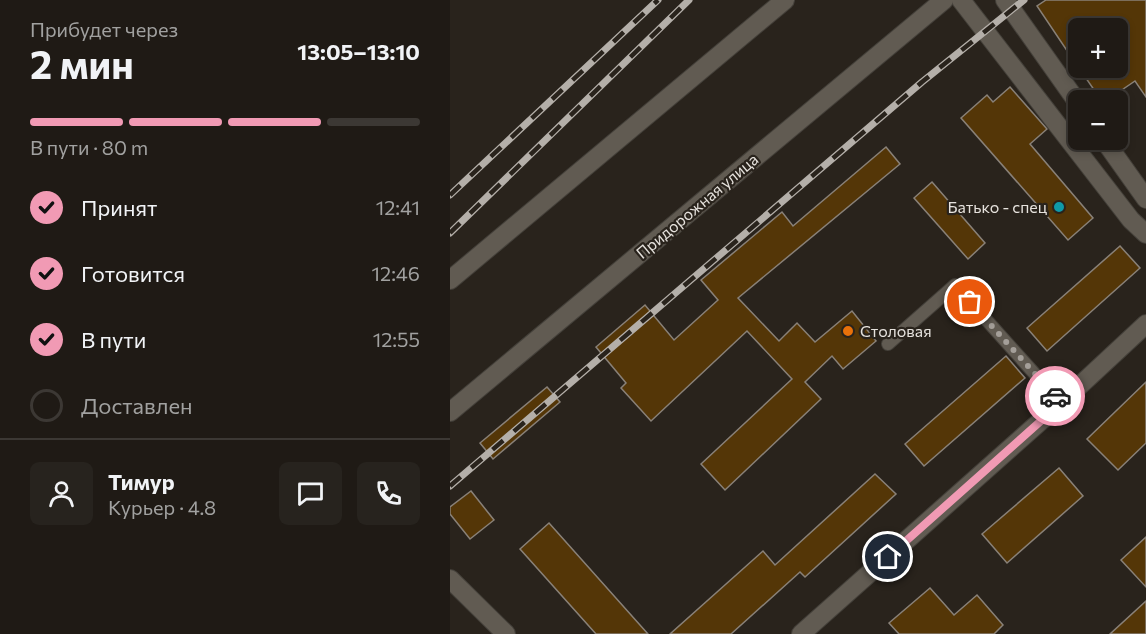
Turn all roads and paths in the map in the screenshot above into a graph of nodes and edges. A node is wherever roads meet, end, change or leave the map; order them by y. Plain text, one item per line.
1 (785, 0) edge
2 (944, 0) edge
3 (961, 0) edge
4 (1005, 0) edge
5 (1069, 90) edge
6 (1111, 150) edge
7 (1146, 199) edge
8 (1146, 234) edge
9 (450, 280) edge
10 (1146, 324) edge
11 (888, 344) dead end
12 (1061, 403) junction
13 (450, 412) edge
14 (450, 579) edge
15 (506, 634) edge
16 (801, 634) edge

1 - 9 main road
2 - 13 main road, Придорожная улица
3 - 8 main road
4 - 5 main road
6 - 7 main road
10 - 12 main road
11 - 12 lane
12 - 16 main road
14 - 15 main road

